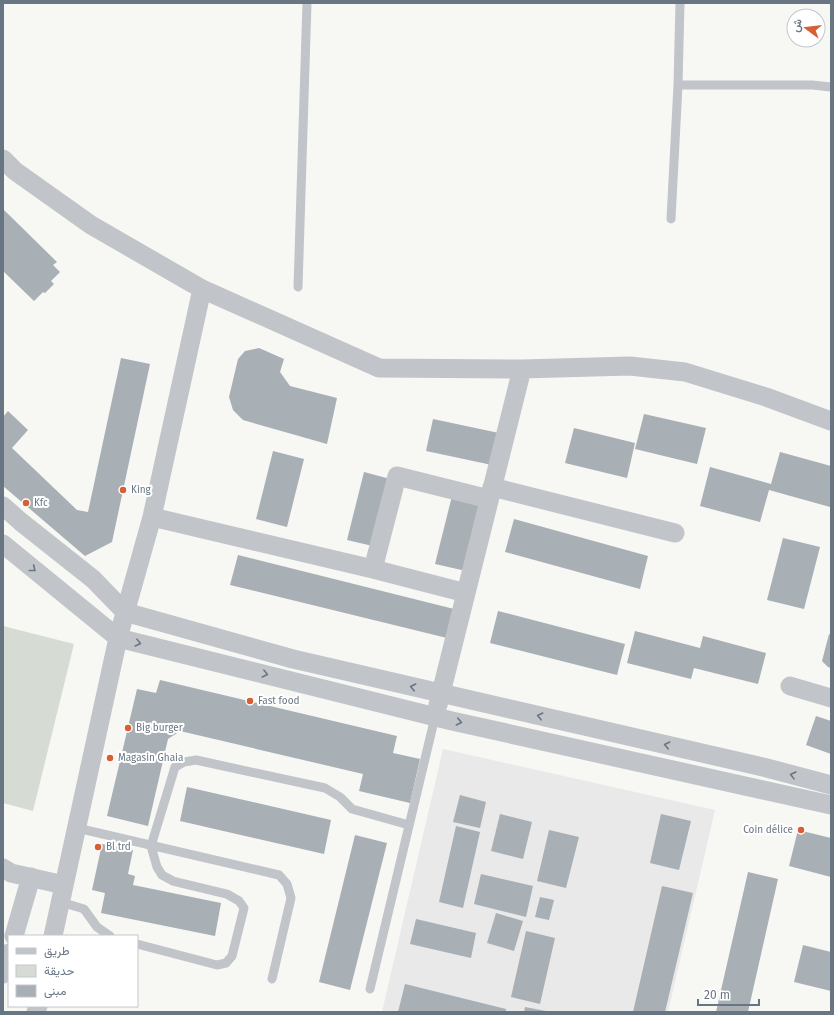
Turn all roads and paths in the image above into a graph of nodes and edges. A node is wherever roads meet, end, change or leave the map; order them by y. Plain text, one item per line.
1 (307, 3) edge
2 (680, 3) edge
3 (678, 85) junction
4 (831, 87) edge
5 (3, 159) edge
6 (671, 219) dead end
7 (298, 287) dead end
8 (202, 289) junction
9 (522, 369) junction
10 (831, 421) edge
11 (491, 493) junction
12 (3, 506) edge
13 (152, 517) junction
14 (675, 533) dead end
15 (3, 544) edge
16 (373, 569) junction
17 (466, 593) junction
18 (125, 612) junction
19 (118, 638) junction
20 (790, 686) dead end
21 (441, 693) junction
22 (831, 698) edge
23 (435, 717) junction
24 (831, 784) edge
25 (831, 806) edge
26 (409, 825) junction
27 (76, 828) junction
28 (151, 846) junction
29 (3, 868) edge
30 (31, 877) junction
31 (62, 893) junction
32 (14, 935) edge
33 (53, 935) edge
34 (109, 935) edge
35 (138, 944) edge
36 (8, 956) edge
37 (3, 974) edge
38 (272, 979) dead end
39 (370, 990) dead end

1 - 7 lane
2 - 3 lane
3 - 4 lane
3 - 6 lane
5 - 8 street
8 - 9 street
8 - 13 street
9 - 10 street
9 - 11 street
11 - 14 street
11 - 16 street
11 - 17 street
12 - 18 street
13 - 16 street
13 - 18 street
15 -> 19 street
16 - 17 street
17 - 21 street
18 - 19 street
21 -> 18 street
19 -> 23 street
19 - 27 street
20 - 22 street
21 - 23 street
24 -> 21 street
23 -> 25 street
23 - 26 lane
26 - 28 lane
26 - 39 lane
27 - 28 lane
27 - 31 street
28 - 35 lane
28 - 38 lane
29 - 30 street
30 - 31 street
30 - 32 street
31 - 33 street
31 - 34 lane
36 - 37 street

